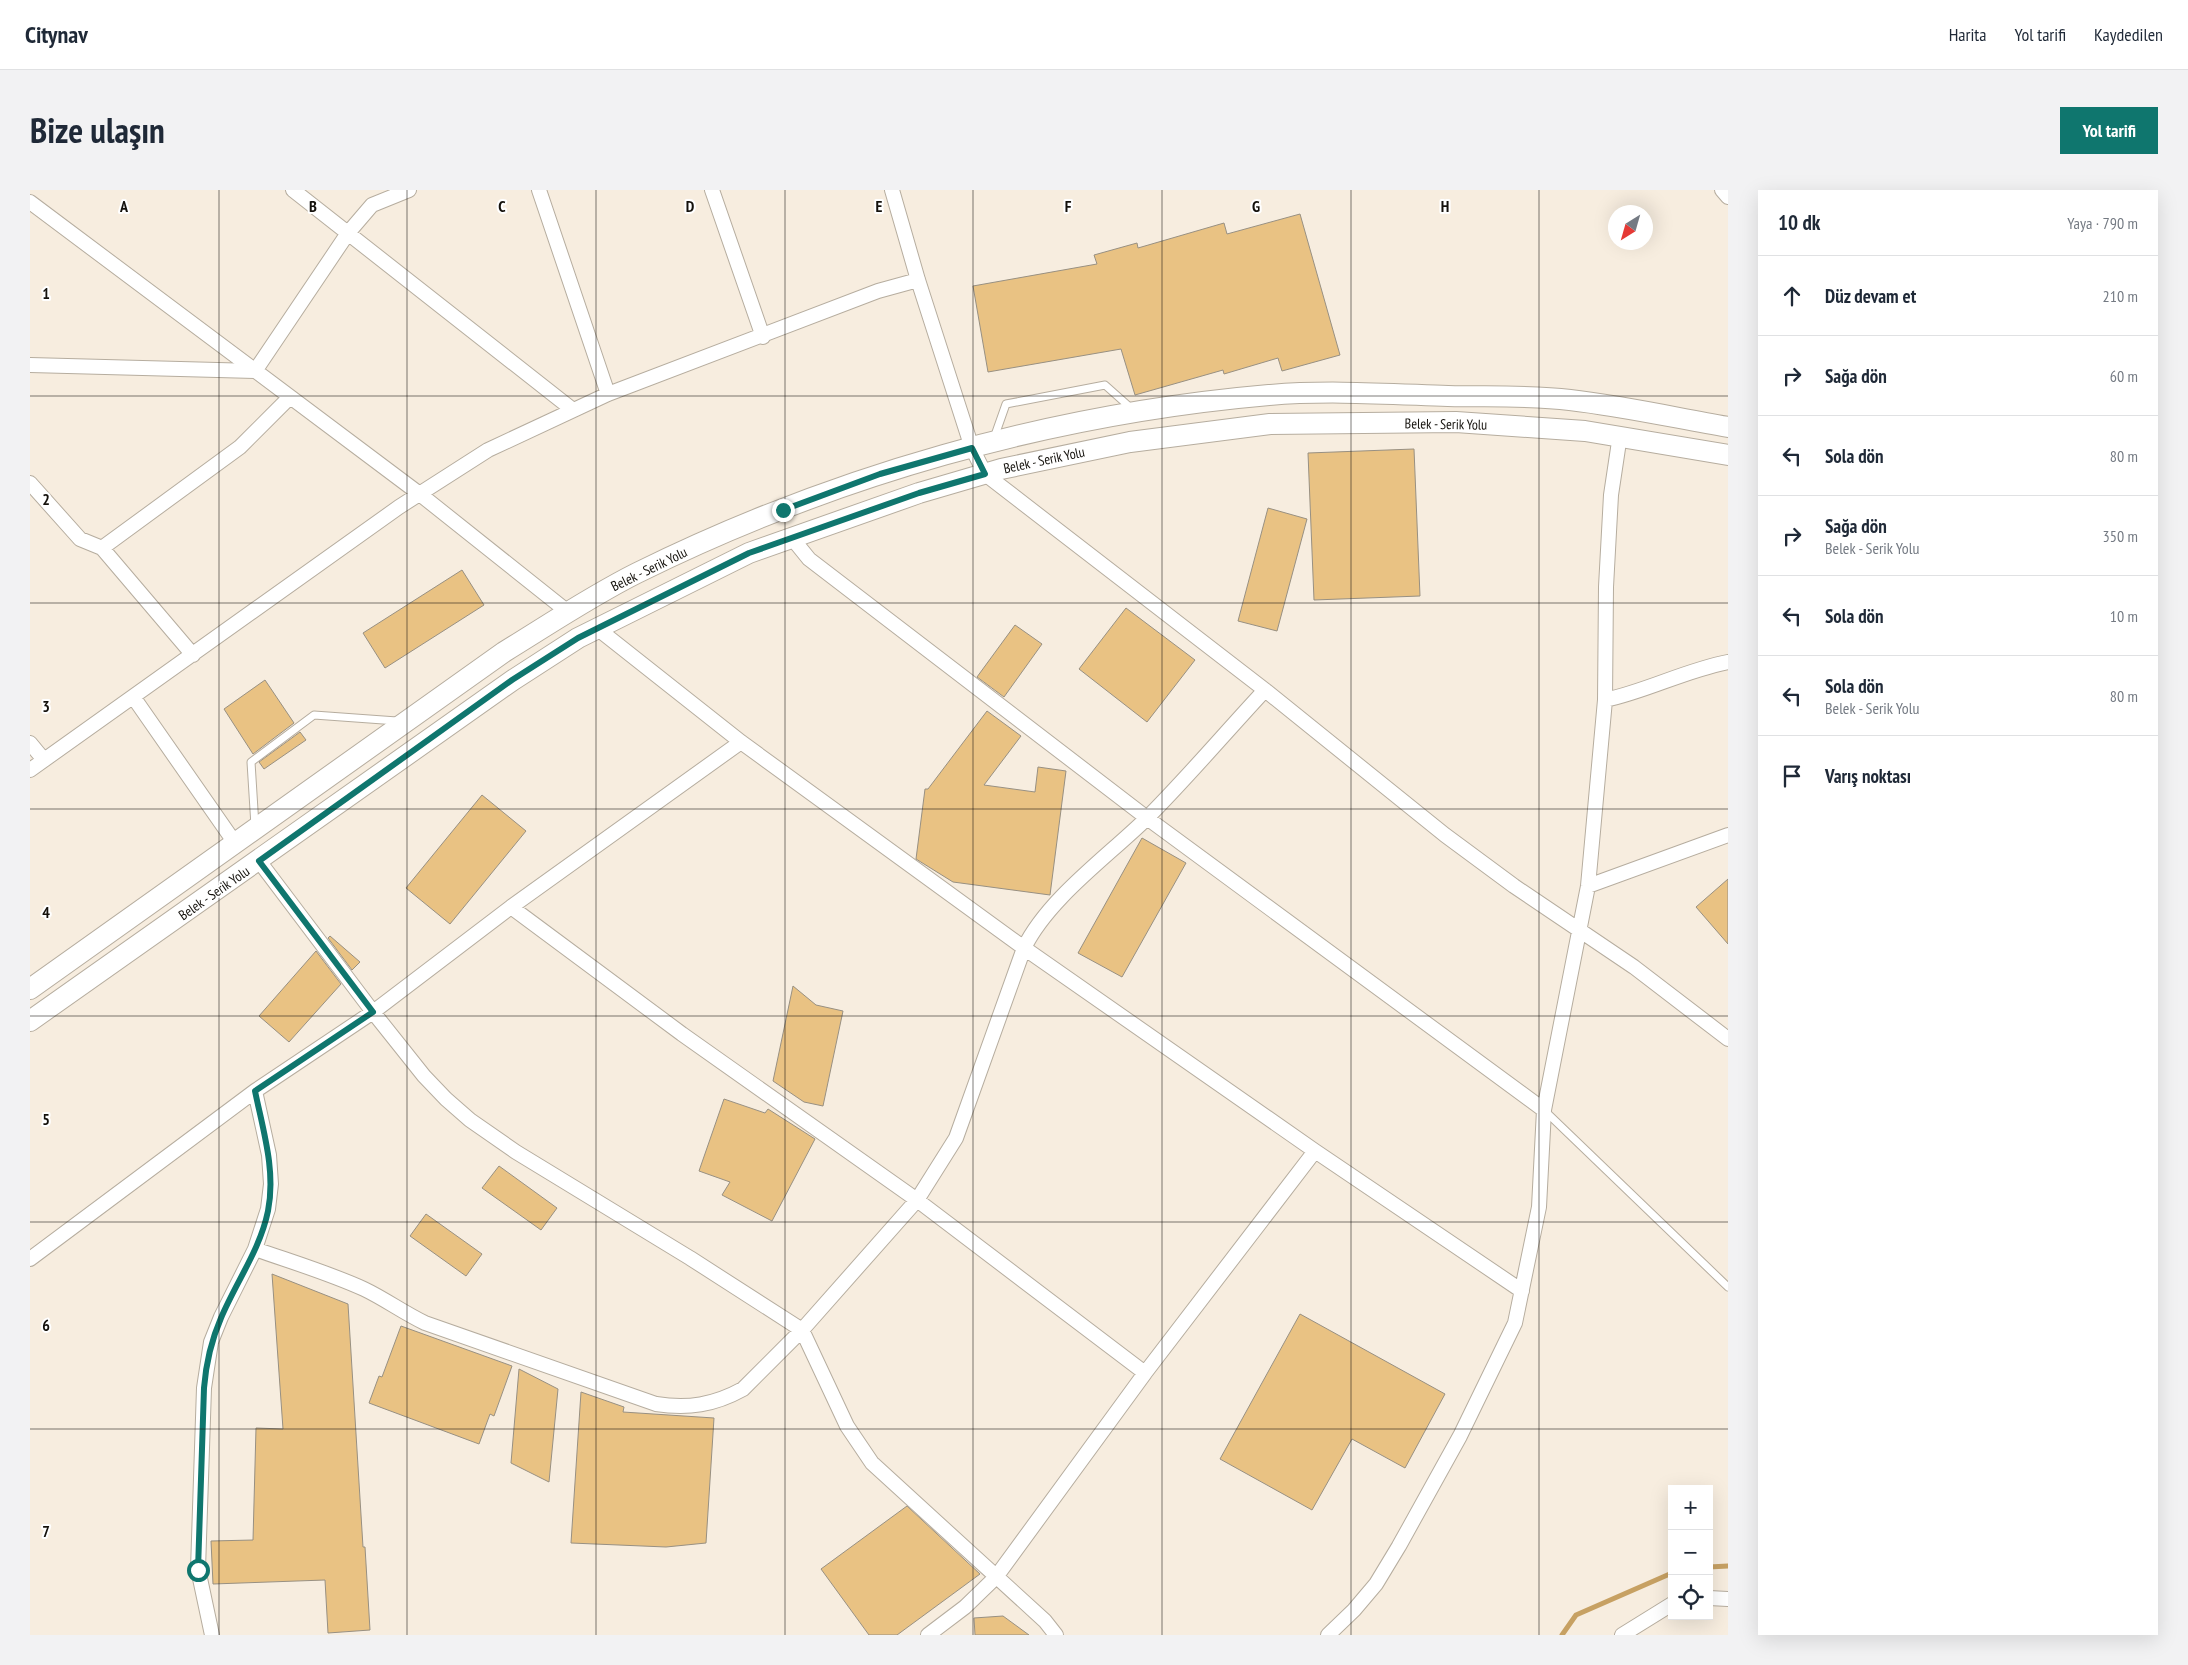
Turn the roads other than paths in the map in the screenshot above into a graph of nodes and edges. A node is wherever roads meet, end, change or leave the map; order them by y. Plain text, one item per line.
1 (293, 190) edge
2 (384, 190) edge
3 (409, 190) edge
4 (539, 190) edge
5 (712, 190) edge
6 (892, 190) edge
7 (1722, 190) edge
8 (1728, 197) edge
9 (30, 202) edge
10 (372, 205) junction
11 (348, 233) junction
12 (918, 280) junction
13 (763, 337) junction
14 (30, 365) edge
15 (255, 370) junction
16 (608, 394) junction
17 (290, 397) junction
18 (573, 410) junction
19 (1136, 413) junction
20 (1728, 426) edge
21 (1620, 435) junction
22 (993, 442) junction
23 (972, 448) junction
24 (1728, 455) edge
25 (985, 474) junction
26 (30, 483) edge
27 (421, 495) junction
28 (792, 538) junction
29 (102, 548) junction
30 (568, 612) junction
31 (598, 629) junction
32 (193, 655) junction
33 (1728, 662) edge
34 (1265, 690) junction
35 (134, 698) junction
36 (1605, 700) junction
37 (405, 722) junction
38 (30, 742) edge
39 (741, 742) junction
40 (44, 760) junction
41 (30, 770) edge
42 (1147, 818) junction
43 (255, 828) junction
44 (1728, 835) edge
45 (236, 843) junction
46 (259, 861) junction
47 (1588, 886) junction
48 (511, 907) junction
49 (1578, 929) junction
50 (1024, 948) junction
51 (30, 989) edge
52 (373, 1012) junction
53 (30, 1021) edge
54 (1728, 1039) edge
55 (255, 1091) junction
56 (1544, 1110) junction
57 (1315, 1151) junction
58 (917, 1200) junction
59 (255, 1250) junction
60 (30, 1259) edge
61 (1728, 1287) edge
62 (1522, 1291) junction
63 (802, 1330) junction
64 (1145, 1373) junction
65 (996, 1577) junction
66 (1713, 1598) edge
67 (1728, 1599) edge
68 (1668, 1606) edge
69 (212, 1635) edge
70 (928, 1635) edge
71 (1056, 1635) edge
72 (1328, 1635) edge
73 (1622, 1635) edge

1 - 11 street
2 - 10 street
3 - 10 street
4 - 16 street
5 - 13 street
6 - 12 street
7 - 8 street
9 - 15 street
10 - 11 street
11 - 15 street
11 - 18 street
12 - 13 street
12 - 23 street
13 - 16 street
14 - 15 street
15 - 17 street
16 - 18 street
17 - 27 street
17 - 29 street
18 - 27 street
19 - 20 main road, Belek - Serik Yolu
19 - 22 main road, Belek - Serik Yolu
19 - 22 lane
21 - 24 main road, Belek - Serik Yolu
21 - 25 main road, Belek - Serik Yolu
21 - 36 street
22 - 23 main road, Belek - Serik Yolu
23 - 25 street
23 - 30 main road, Belek - Serik Yolu
25 - 28 main road, Belek - Serik Yolu
25 - 34 street
26 - 29 street
27 - 30 street
27 - 32 street
28 - 31 main road, Belek - Serik Yolu
28 - 42 street
29 - 32 street
30 - 37 main road, Belek - Serik Yolu
31 - 39 street
31 - 46 main road, Belek - Serik Yolu
32 - 35 street
33 - 36 street
34 - 42 street
34 - 49 street
35 - 40 street
35 - 45 street
36 - 47 street
37 - 43 main road, Belek - Serik Yolu
37 - 43 lane
38 - 40 street
39 - 48 street
39 - 50 street
40 - 41 street
42 - 50 street
42 - 56 street
43 - 45 main road, Belek - Serik Yolu
44 - 47 street
45 - 51 main road, Belek - Serik Yolu
46 - 52 street
46 - 53 main road, Belek - Serik Yolu
47 - 49 street
48 - 52 street
48 - 58 street
49 - 54 street
49 - 56 street
50 - 57 street
50 - 58 street
52 - 55 street
52 - 63 street
55 - 59 street
55 - 60 street
56 - 61 lane
56 - 62 street
57 - 62 street
57 - 64 street
58 - 63 street
58 - 64 street
59 - 63 street
59 - 69 street
62 - 72 street
63 - 65 street
64 - 65 street
65 - 70 street
65 - 71 street
66 - 67 street
68 - 73 street

